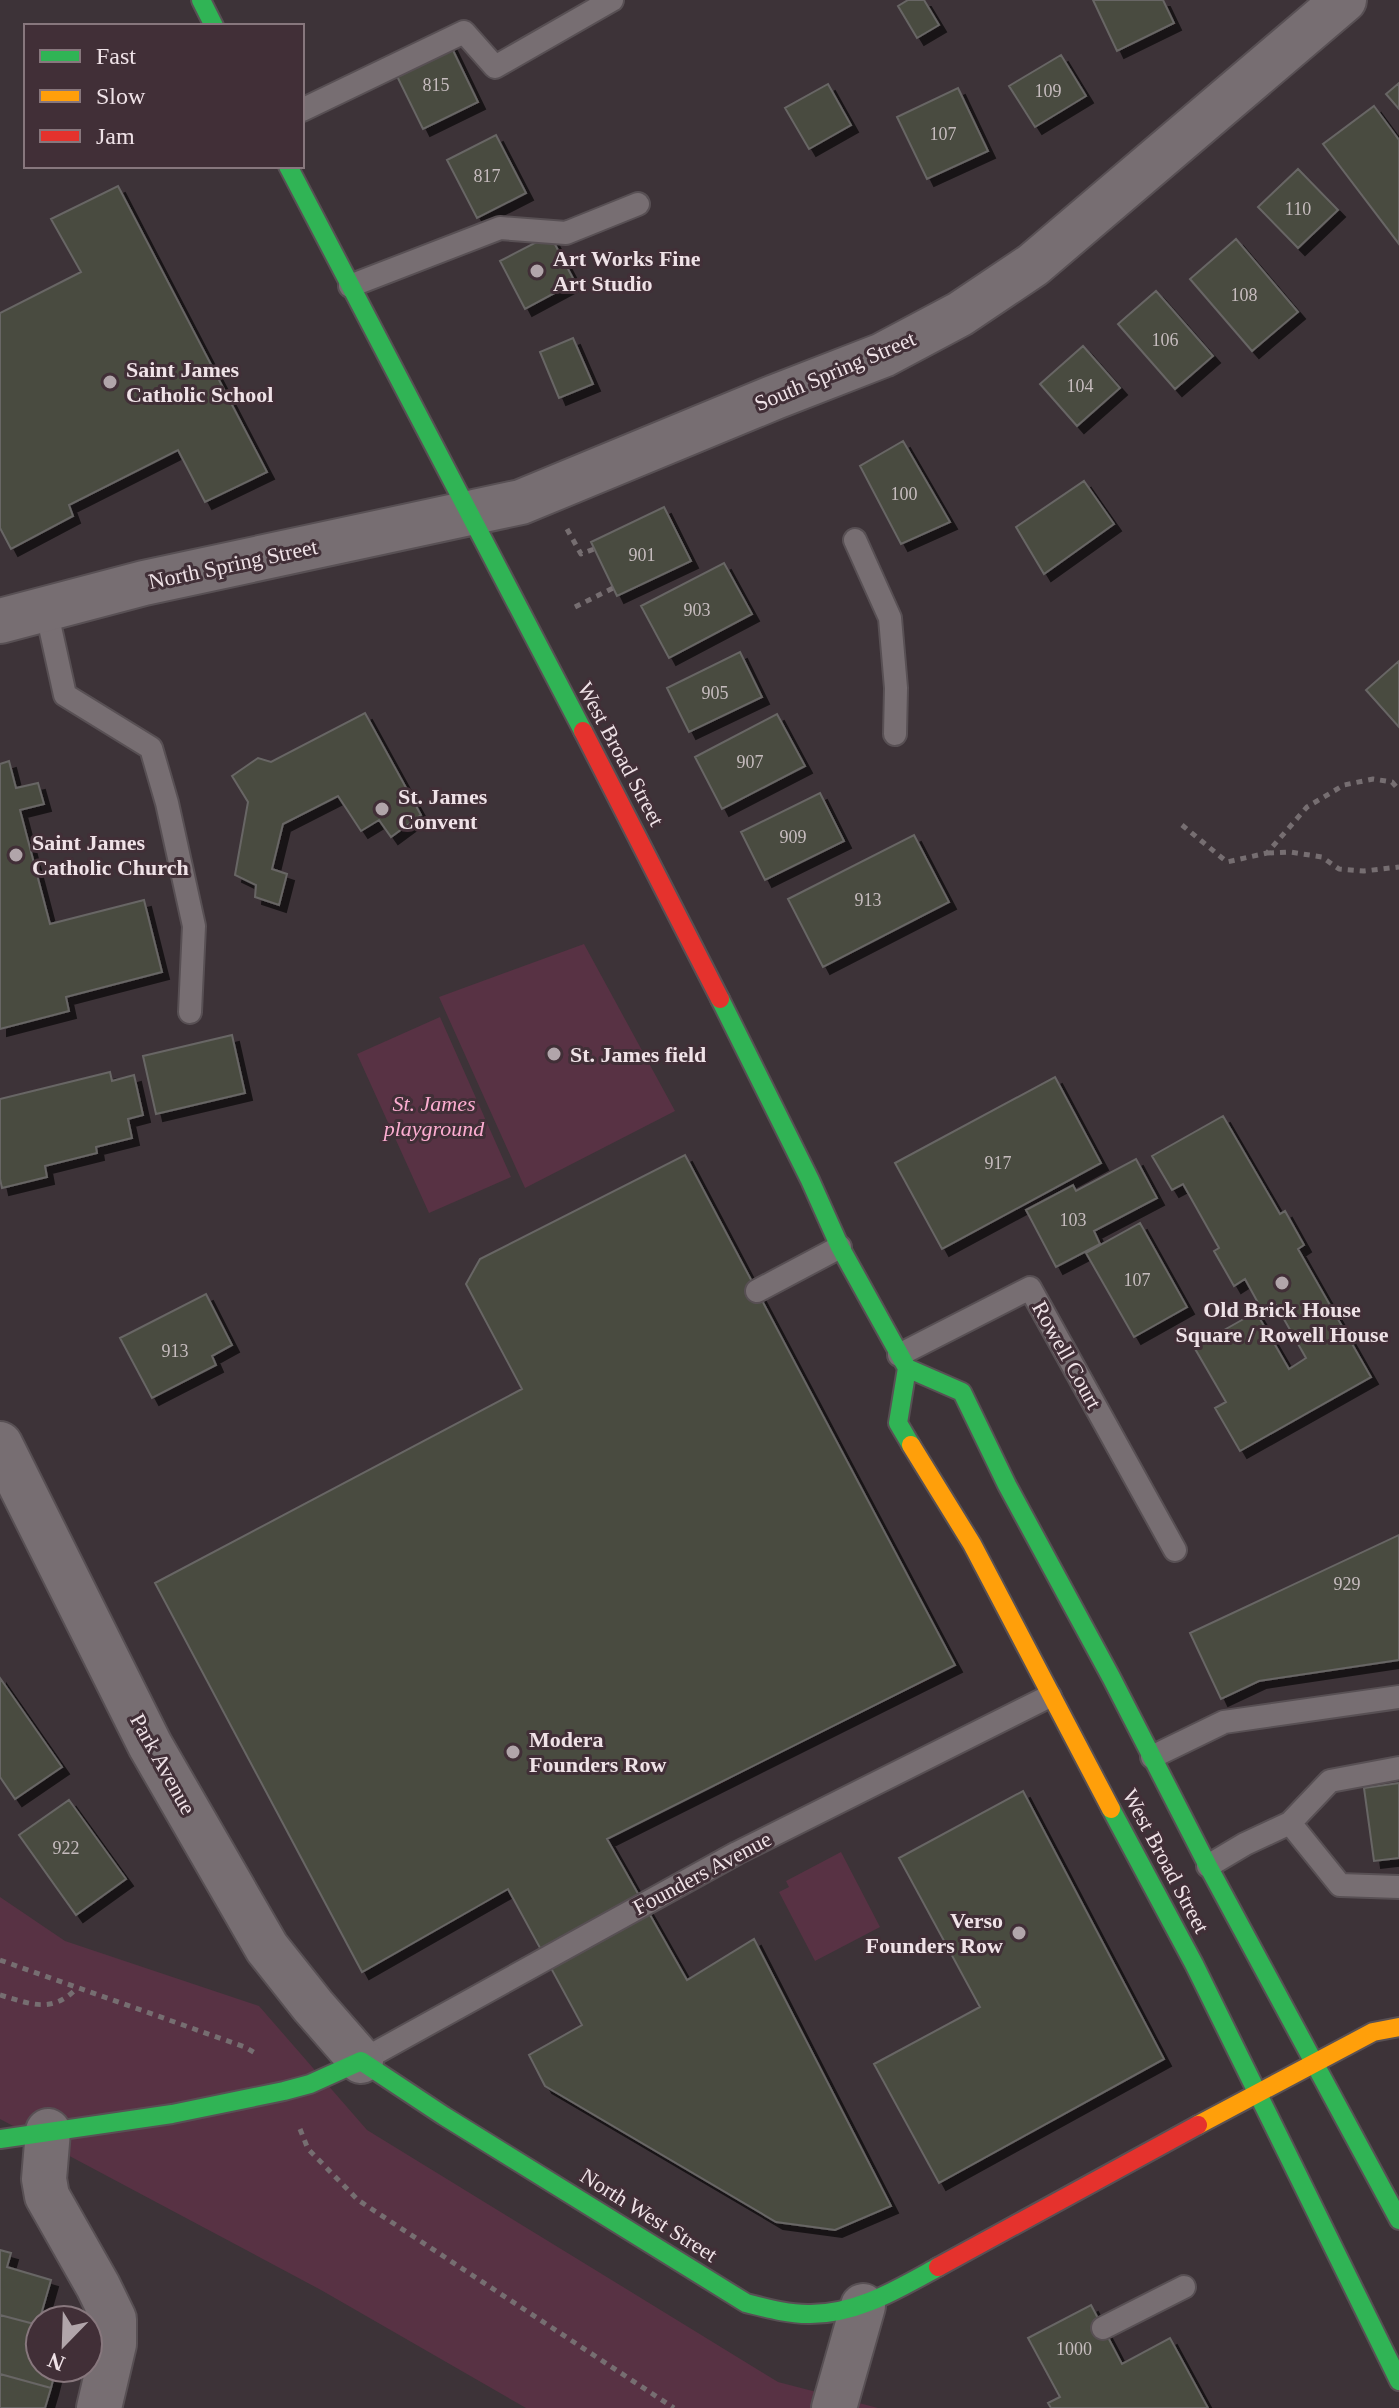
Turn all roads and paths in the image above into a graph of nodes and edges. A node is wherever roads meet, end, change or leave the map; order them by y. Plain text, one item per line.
1 (201, 0) edge
2 (612, 0) edge
3 (1344, 0) edge
4 (213, 24) edge
5 (304, 109) edge
6 (289, 168) edge
7 (638, 204) dead end
8 (350, 286) junction
9 (467, 513) junction
10 (565, 524) dead end
11 (855, 540) dead end
12 (594, 549) dead end
13 (613, 588) dead end
14 (575, 607) dead end
15 (46, 609) junction
16 (0, 621) edge
17 (895, 734) dead end
18 (1399, 790) edge
19 (1182, 825) dead end
20 (1267, 853) junction
21 (1399, 867) edge
22 (190, 1012) dead end
23 (840, 1247) junction
24 (757, 1291) dead end
25 (903, 1362) junction
26 (0, 1444) edge
27 (1175, 1550) dead end
28 (1050, 1696) junction
29 (1399, 1697) edge
30 (1152, 1757) junction
31 (1399, 1768) edge
32 (1290, 1823) junction
33 (1208, 1866) junction
34 (1399, 1887) edge
35 (0, 1960) edge
36 (77, 1988) junction
37 (0, 1995) edge
38 (1399, 2027) edge
39 (253, 2052) dead end
40 (361, 2061) junction
41 (1315, 2061) junction
42 (284, 2091) junction
43 (1256, 2093) junction
44 (48, 2131) junction
45 (0, 2139) edge
46 (1399, 2220) edge
47 (1184, 2287) dead end
48 (863, 2306) junction
49 (1103, 2328) dead end
50 (1399, 2381) edge
51 (99, 2408) edge
52 (674, 2408) edge
53 (834, 2408) edge

1 - 4 main road
2 - 5 lane
3 - 9 street, South Spring Street
6 - 8 main road, West Broad Street
7 - 8 lane
8 - 9 main road, West Broad Street
9 - 15 street, North Spring Street
9 - 23 main road, West Broad Street
10 - 12 path
11 - 17 lane
13 - 14 path
15 - 16 street, North Spring Street
15 - 22 lane
18 - 20 path
19 - 20 path
20 - 21 path
23 - 24 lane
23 - 25 main road, West Broad Street
25 - 27 lane, Rowell Court
25 - 28 main road, West Broad Street
25 - 30 main road, West Broad Street
26 - 40 street, Park Avenue
28 - 40 lane, Founders Avenue
28 - 43 main road, West Broad Street
29 - 30 lane
30 - 33 main road, West Broad Street
31 - 32 lane
32 - 33 lane
32 - 34 lane
33 - 41 main road, West Broad Street
35 - 36 path
36 - 37 path
36 - 39 path
38 - 41 main road, North West Street
40 - 42 main road
40 - 48 main road, North West Street
41 - 43 main road, North West Street
41 - 46 main road, West Broad Street
42 - 44 main road
42 - 52 path
43 - 48 main road, North West Street
43 - 50 main road, West Broad Street
44 - 45 main road
44 - 51 street
47 - 49 lane
48 - 53 street

